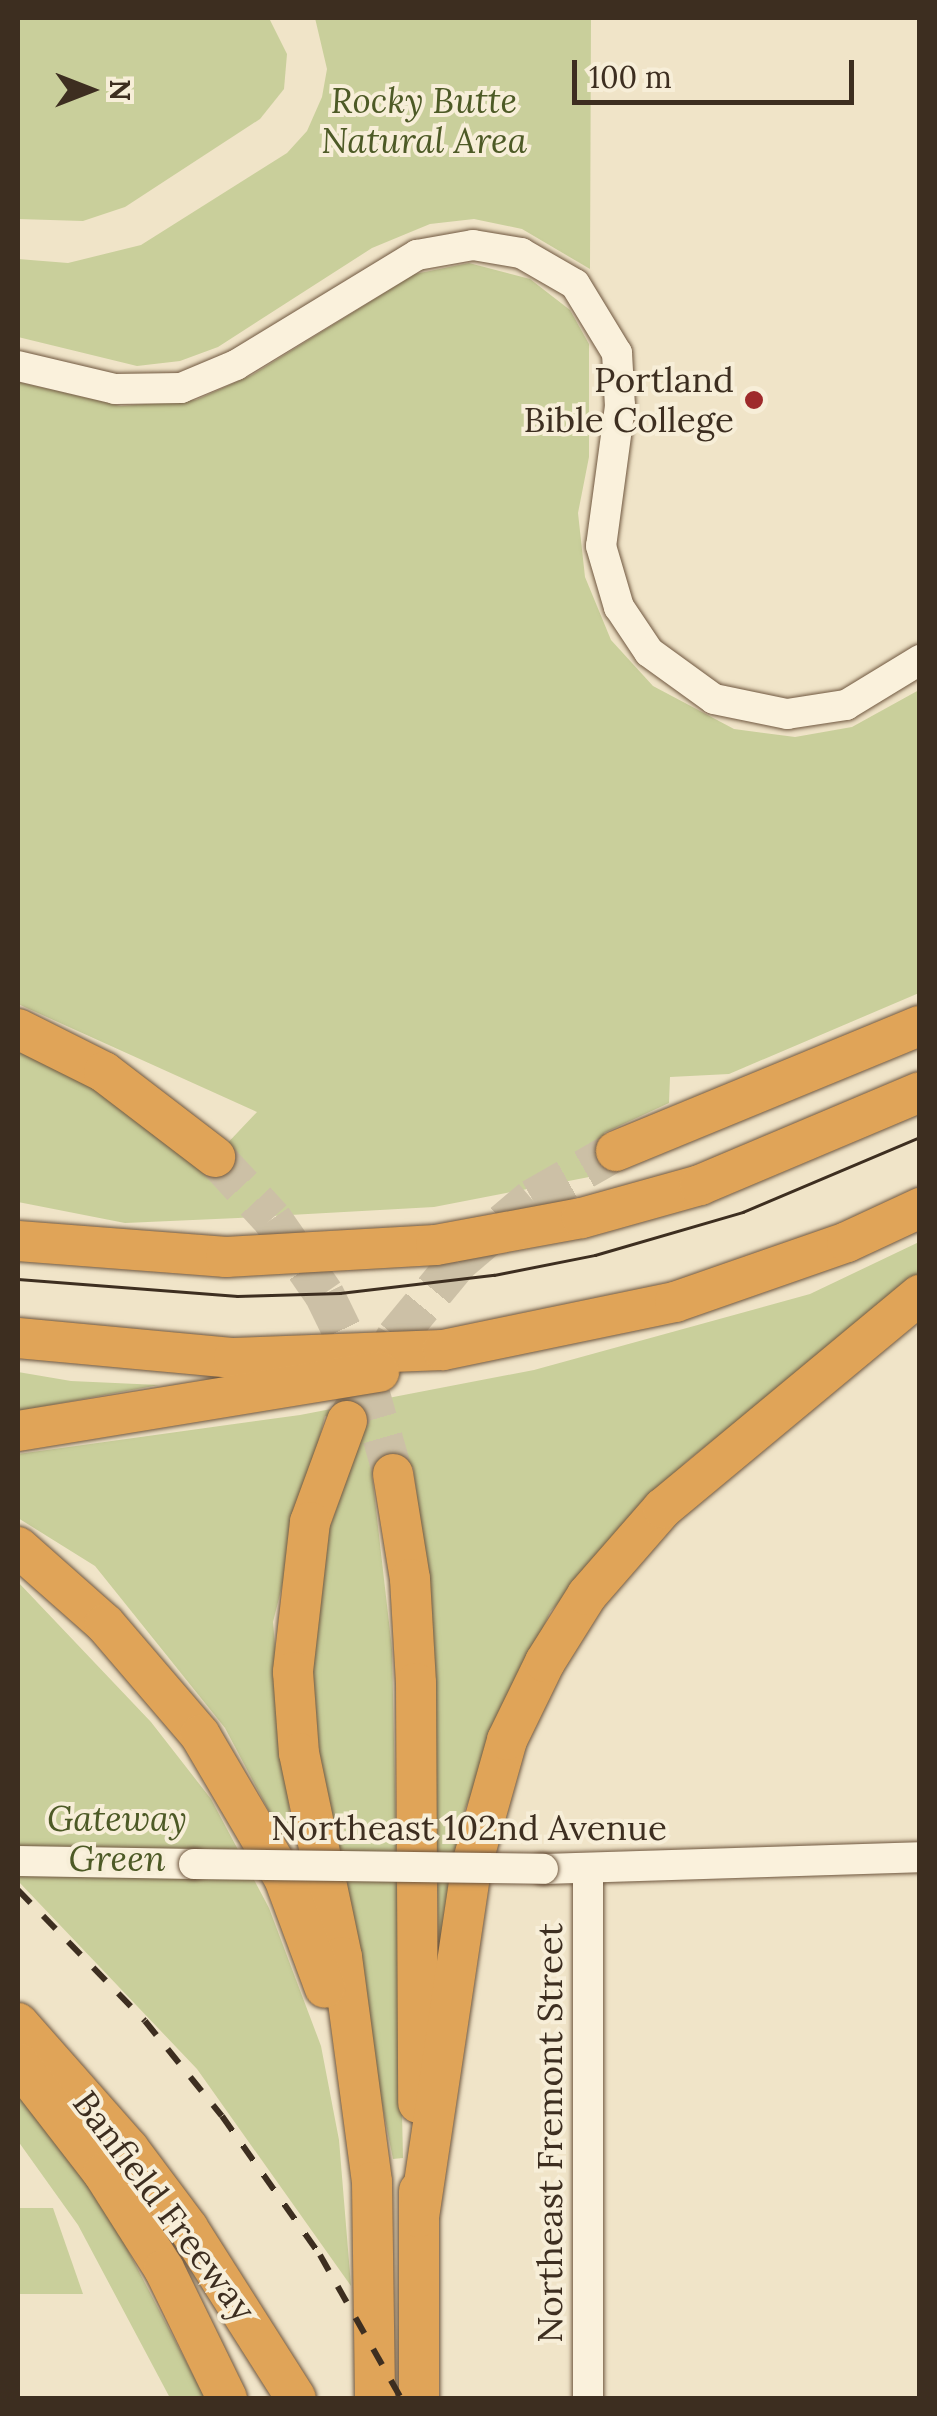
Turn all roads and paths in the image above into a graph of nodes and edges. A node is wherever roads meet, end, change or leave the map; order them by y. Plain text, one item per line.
1 (18, 366) edge
2 (920, 660) edge
3 (920, 1026) edge
4 (18, 1029) edge
5 (920, 1092) edge
6 (616, 1151) tunnel mouth
7 (215, 1157) tunnel mouth
8 (920, 1208) edge
9 (18, 1241) edge
10 (920, 1295) edge
11 (18, 1338) edge
12 (443, 1350) junction
13 (347, 1421) tunnel mouth
14 (18, 1431) edge
15 (393, 1474) tunnel mouth
16 (18, 1548) edge
17 (920, 1857) edge
18 (18, 1861) edge
19 (588, 1868) junction
20 (18, 2024) edge
21 (18, 2064) edge
22 (364, 2116) junction
23 (419, 2217) junction
24 (228, 2398) edge
25 (296, 2398) edge
26 (375, 2398) edge
27 (419, 2398) edge
28 (588, 2398) edge

1 - 2 main road
3 - 6 highway
4 - 7 highway
5 - 9 highway
8 - 12 highway
10 - 23 highway
11 - 12 highway
12 - 14 highway
13 - 22 highway
15 - 23 highway
16 - 22 highway
17 - 19 main road, Northeast 102nd Avenue
18 - 19 main road, Northeast 102nd Avenue, bridge
19 - 28 main road, Northeast Fremont Street
20 - 25 highway, Banfield Freeway
21 - 24 highway, Banfield Freeway
22 - 26 highway
23 - 27 highway

